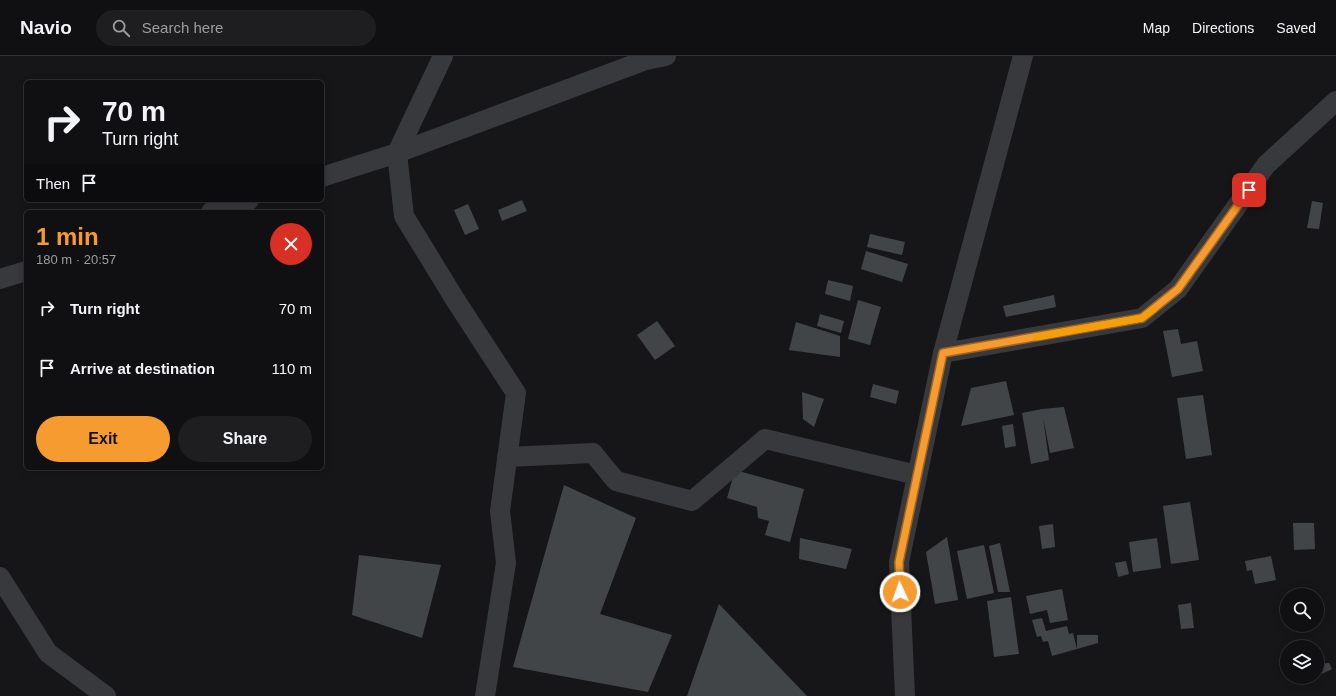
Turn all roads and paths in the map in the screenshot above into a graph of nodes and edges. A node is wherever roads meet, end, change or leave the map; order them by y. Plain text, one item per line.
1 (443, 56) edge
2 (666, 56) edge
3 (1023, 56) edge
4 (1336, 101) edge
5 (397, 153) junction
6 (324, 176) edge
7 (243, 202) edge
8 (218, 210) edge
9 (24, 272) edge
10 (0, 280) edge
11 (943, 353) junction
12 (507, 457) junction
13 (917, 475) junction
14 (0, 577) edge
15 (106, 696) edge
16 (485, 696) edge
17 (905, 696) edge

1 - 5 street
2 - 5 street
3 - 11 street
4 - 11 street
5 - 6 street
5 - 12 street
7 - 8 street
9 - 10 street
11 - 13 street
12 - 13 street
12 - 16 street
13 - 17 street
14 - 15 street

